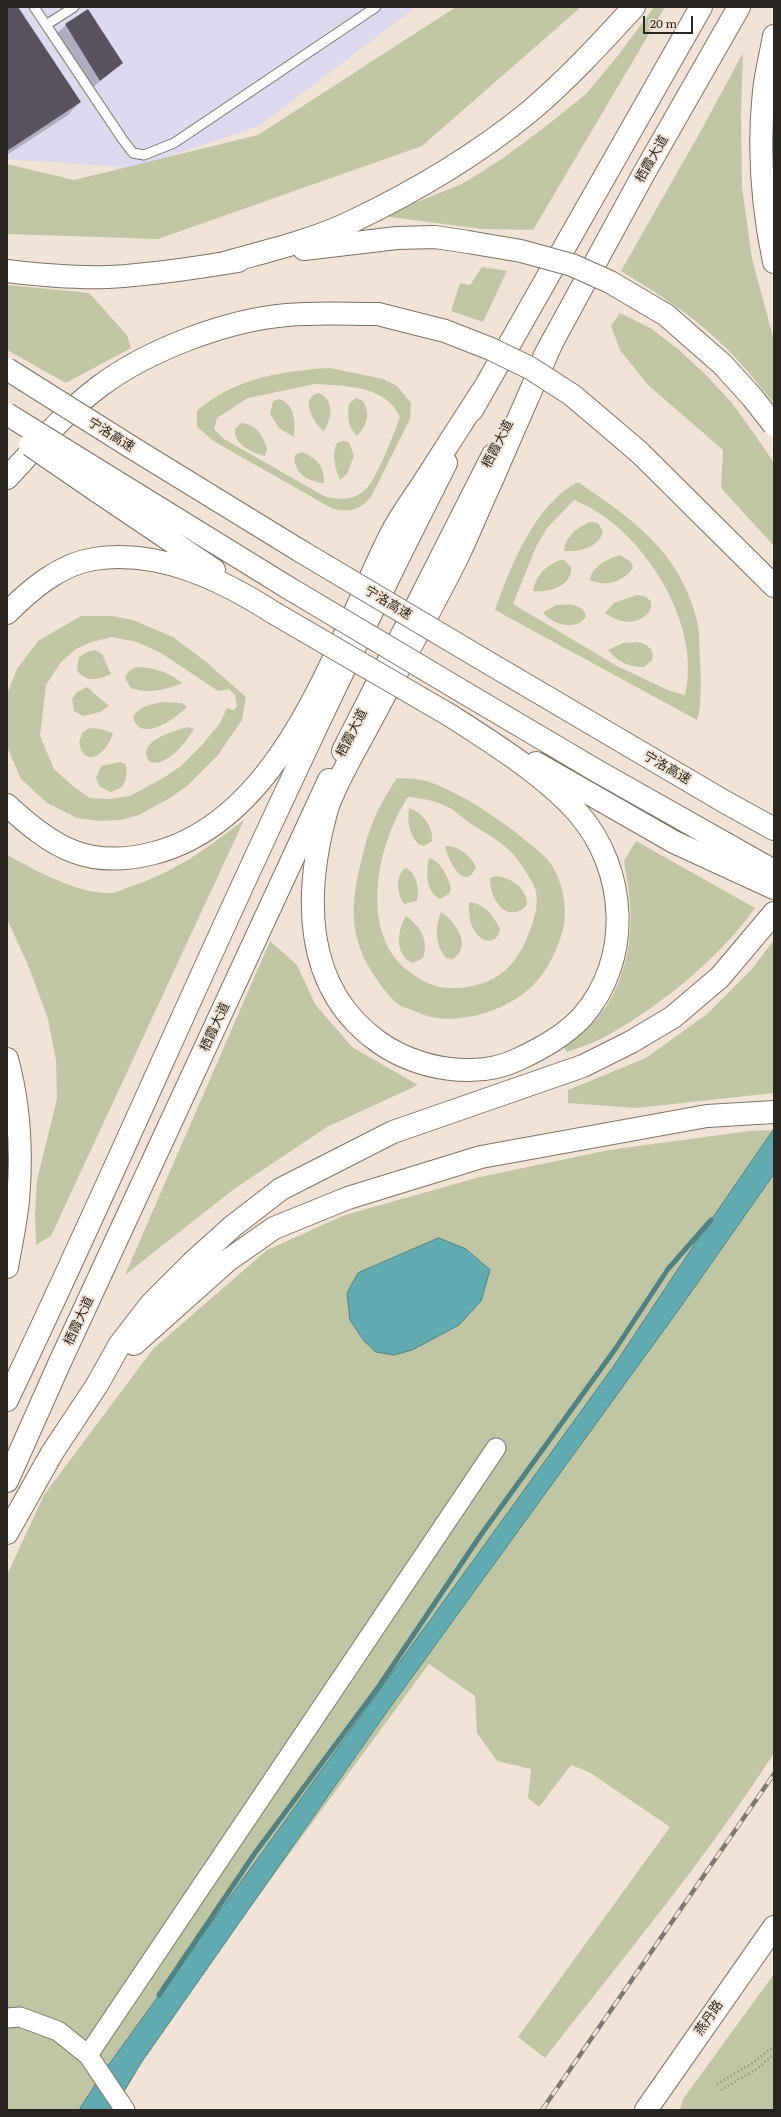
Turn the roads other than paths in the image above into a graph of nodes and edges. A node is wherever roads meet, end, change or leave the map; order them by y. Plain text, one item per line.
1 (34, 7) edge
2 (74, 7) edge
3 (376, 7) edge
4 (634, 7) edge
5 (701, 7) edge
6 (739, 7) edge
7 (46, 25) junction
8 (774, 36) edge
9 (774, 262) edge
10 (224, 263) junction
11 (7, 271) edge
12 (553, 340) junction
13 (7, 369) edge
14 (481, 394) junction
15 (7, 414) edge
16 (774, 425) edge
17 (7, 430) edge
18 (7, 478) edge
19 (102, 484) junction
20 (774, 586) edge
21 (265, 608) junction
22 (7, 613) edge
23 (451, 716) junction
24 (7, 805) edge
25 (774, 829) edge
26 (774, 871) edge
27 (774, 888) edge
28 (774, 913) edge
29 (7, 1059) edge
30 (774, 1112) edge
31 (7, 1267) edge
32 (97, 1385) junction
33 (7, 1400) edge
34 (496, 1448) dead end
35 (7, 1481) edge
36 (7, 1532) edge
37 (774, 1927) edge
38 (7, 2018) edge
39 (88, 2055) junction
40 (125, 2110) edge
41 (646, 2110) edge

1 - 7 lane
2 - 7 lane
3 - 7 lane
4 - 10 main road
5 - 14 main road
6 - 12 main road, 栖霞大道
8 - 9 main road
10 - 11 main road
10 - 16 main road, bridge
12 - 23 main road
12 - 35 main road, 栖霞大道
13 - 25 main road, 宁洛高速, bridge
14 - 24 main road
14 - 33 main road
15 - 19 main road, bridge
17 - 19 main road, bridge
18 - 20 main road, bridge
19 - 21 main road
19 - 26 main road, bridge
21 - 22 main road
21 - 23 main road, bridge
23 - 27 main road
28 - 32 main road
29 - 31 main road
30 - 32 main road
32 - 36 main road
34 - 39 street
37 - 41 main road, 燕丹路
38 - 39 street
39 - 40 street

